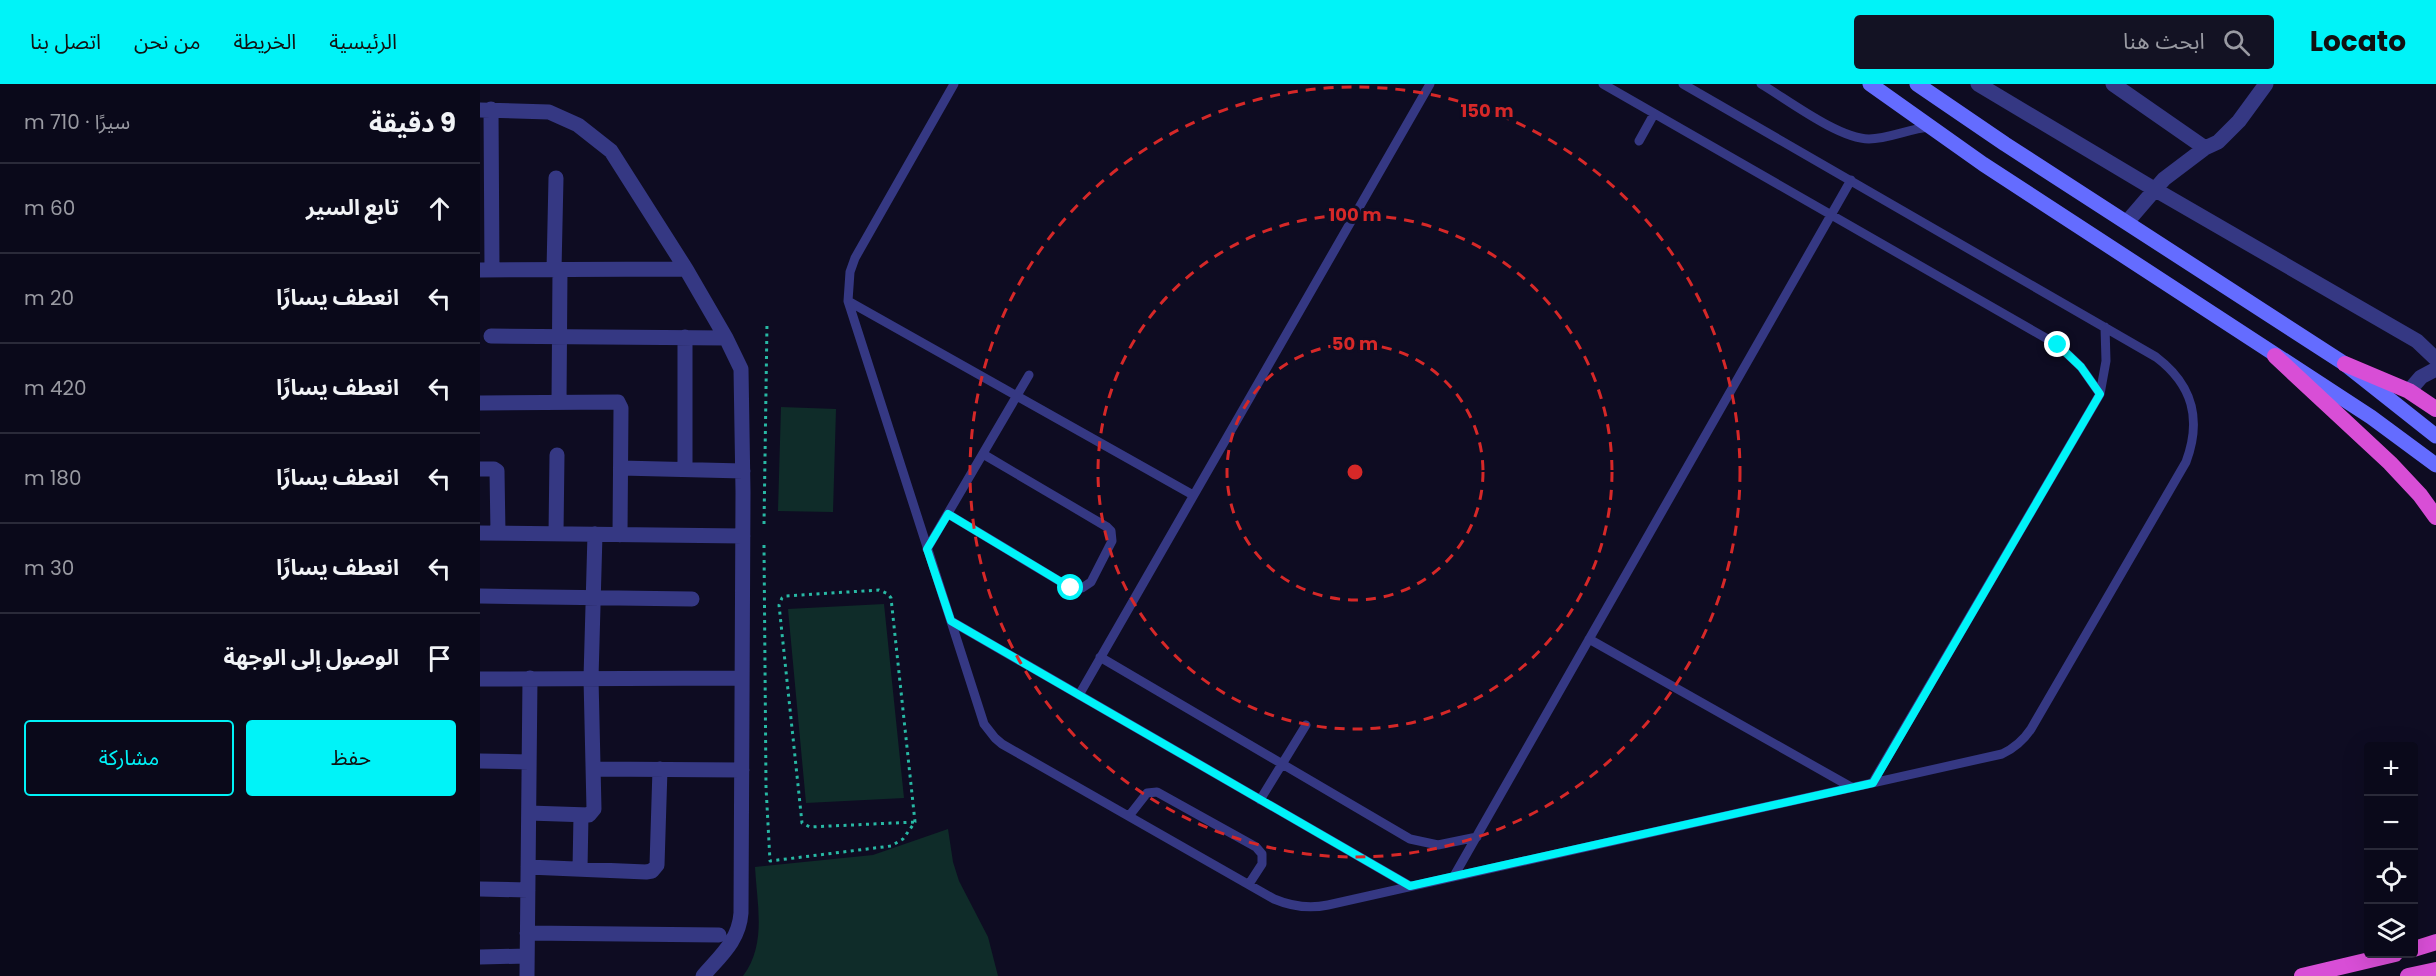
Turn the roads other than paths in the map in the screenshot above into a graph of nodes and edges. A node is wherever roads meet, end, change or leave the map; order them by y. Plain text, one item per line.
1 (954, 84) edge
2 (1430, 84) edge
3 (1603, 84) edge
4 (1683, 84) edge
5 (1761, 84) edge
6 (1870, 84) edge
7 (1917, 84) edge
8 (1978, 84) edge
9 (2113, 84) edge
10 (2266, 84) edge
11 (485, 110) edge
12 (1654, 114) junction
13 (1929, 127) junction
14 (1639, 141) dead end
15 (2205, 148) junction
16 (556, 178) dead end
17 (1851, 180) junction
18 (2154, 189) junction
19 (1830, 216) junction
20 (2127, 222) junction
21 (686, 269) junction
22 (486, 270) edge
23 (557, 270) junction
24 (848, 302) junction
25 (2105, 327) junction
26 (491, 336) dead end
27 (559, 336) junction
28 (685, 337) junction
29 (726, 338) junction
30 (2275, 356) junction
31 (2436, 359) edge
32 (2345, 364) junction
33 (2436, 369) edge
34 (1029, 375) dead end
35 (2409, 391) junction
36 (2100, 394) junction
37 (1017, 396) junction
38 (560, 402) junction
39 (480, 403) edge
40 (2436, 409) edge
41 (2436, 436) edge
42 (983, 454) junction
43 (557, 455) dead end
44 (2436, 465) edge
45 (621, 468) junction
46 (480, 469) edge
47 (685, 469) junction
48 (743, 471) junction
49 (1193, 495) junction
50 (948, 514) junction
51 (2436, 517) edge
52 (480, 533) edge
53 (498, 533) junction
54 (556, 534) junction
55 (595, 534) junction
56 (620, 535) junction
57 (743, 536) junction
58 (927, 549) junction
59 (480, 596) edge
60 (594, 597) junction
61 (692, 599) dead end
62 (951, 621) junction
63 (1589, 639) junction
64 (1100, 657) junction
65 (480, 678) edge
66 (530, 678) junction
67 (591, 678) junction
68 (742, 678) junction
69 (1078, 695) junction
70 (1306, 725) dead end
71 (480, 761) edge
72 (529, 762) junction
73 (1282, 764) junction
74 (593, 769) junction
75 (660, 769) junction
76 (742, 770) junction
77 (1873, 783) junction
78 (1851, 787) junction
79 (1260, 800) junction
80 (529, 813) junction
81 (581, 815) junction
82 (1129, 816) junction
83 (1477, 837) junction
84 (528, 867) junction
85 (580, 869) junction
86 (1454, 876) junction
87 (1249, 884) junction
88 (1410, 886) junction
89 (480, 889) edge
90 (528, 890) junction
91 (527, 933) junction
92 (719, 935) dead end
93 (2436, 942) edge
94 (2418, 948) edge
95 (480, 957) edge
96 (527, 957) junction
97 (2378, 958) edge
98 (2436, 970) edge
99 (527, 976) edge
100 (703, 976) edge
101 (2302, 976) edge
102 (2408, 976) edge

1 - 24 lane
2 - 49 lane
3 - 12 lane
4 - 17 lane
5 - 13 lane
6 - 13 main road
7 - 20 main road
8 - 18 street
9 - 15 street
10 - 15 street
11 - 21 street
11 - 22 street
12 - 14 lane
12 - 19 lane
13 - 30 main road
15 - 18 street
16 - 23 street
17 - 19 lane
17 - 25 lane
18 - 20 street
18 - 31 street
19 - 36 lane
19 - 63 lane
20 - 32 main road
21 - 23 street
21 - 29 street
22 - 23 street
23 - 27 street
24 - 37 lane
24 - 58 lane
25 - 36 lane
25 - 77 lane
26 - 27 street
27 - 28 street
27 - 38 street
28 - 29 street
28 - 47 street
29 - 48 street
30 - 44 main road
30 - 51 highway
32 - 35 highway
32 - 41 main road
33 - 35 street
34 - 37 lane
35 - 40 highway
36 - 77 lane
37 - 42 lane
37 - 49 lane
38 - 39 street
38 - 45 street
42 - 50 lane
42 - 50 lane
43 - 54 street
45 - 47 street
45 - 56 street
46 - 53 street
47 - 48 street
48 - 57 street
49 - 64 lane
50 - 58 lane
52 - 53 street
53 - 54 street
54 - 55 street
55 - 56 street
55 - 60 street
56 - 57 street
57 - 68 street
58 - 62 lane
59 - 60 street
60 - 61 street
60 - 67 street
62 - 69 lane
62 - 82 lane
63 - 78 lane
63 - 83 lane
64 - 69 lane
64 - 73 lane
65 - 66 street
66 - 67 street
66 - 72 street
67 - 68 street
67 - 74 street
68 - 76 street
69 - 79 lane
70 - 73 lane
71 - 72 street
72 - 80 street
73 - 79 lane
73 - 83 lane
74 - 75 street
74 - 81 street
75 - 76 street
75 - 85 street
76 - 100 street
77 - 78 lane
78 - 86 lane
79 - 88 lane
80 - 81 street
80 - 84 street
81 - 85 street
82 - 87 lane
82 - 87 lane
83 - 86 lane
84 - 85 street
84 - 90 street
86 - 88 lane
87 - 88 lane
89 - 90 street
90 - 91 street
91 - 92 street
91 - 96 street
93 - 94 highway
95 - 96 street
96 - 99 street
97 - 101 highway
98 - 102 highway

